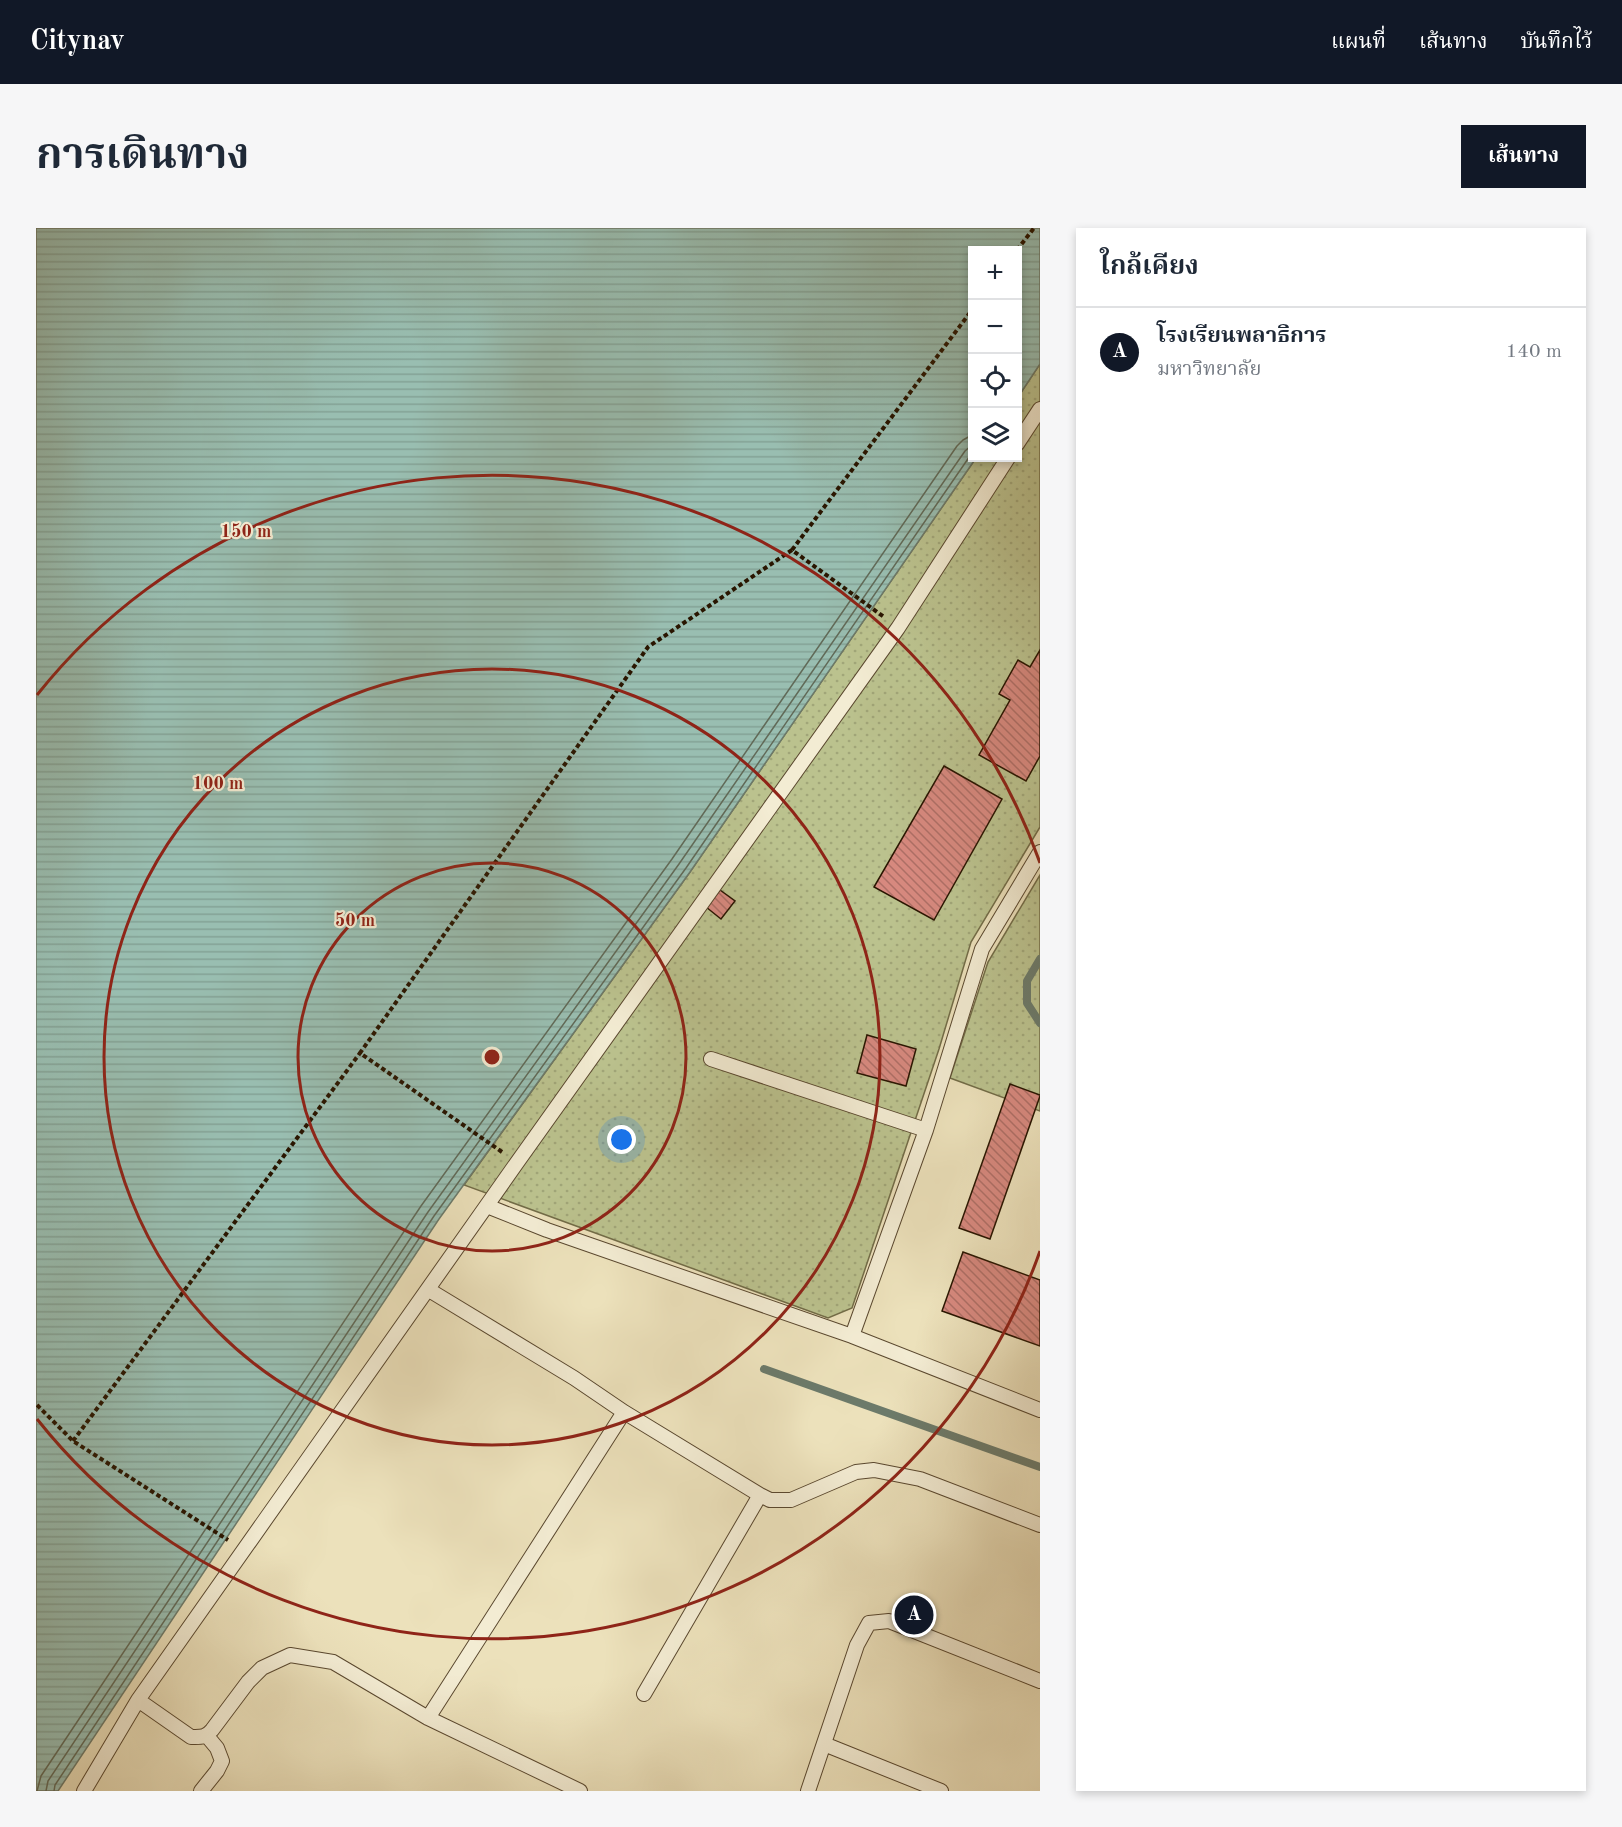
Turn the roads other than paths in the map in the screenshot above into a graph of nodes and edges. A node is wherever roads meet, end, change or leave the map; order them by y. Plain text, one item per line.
1 (1040, 409) edge
2 (1022, 436) edge
3 (1005, 462) edge
4 (1040, 852) edge
5 (711, 1059) dead end
6 (926, 1130) junction
7 (488, 1206) junction
8 (429, 1290) junction
9 (852, 1336) junction
10 (1040, 1410) edge
11 (624, 1412) junction
12 (760, 1496) junction
13 (1040, 1525) edge
14 (1040, 1681) edge
15 (644, 1694) dead end
16 (138, 1700) junction
17 (428, 1718) junction
18 (207, 1736) junction
19 (824, 1744) junction
20 (84, 1791) edge
21 (201, 1791) edge
22 (580, 1791) edge
23 (808, 1791) edge
24 (941, 1791) edge

1 - 2 lane
3 - 7 lane
4 - 6 lane
5 - 6 lane
6 - 9 lane
7 - 8 lane
7 - 9 lane
8 - 11 lane
8 - 16 lane
9 - 10 lane
11 - 12 lane
11 - 17 lane
12 - 13 lane
12 - 15 lane
14 - 19 lane
16 - 18 lane
16 - 20 lane
17 - 18 lane
17 - 22 lane
18 - 21 lane
19 - 23 lane
19 - 24 lane

